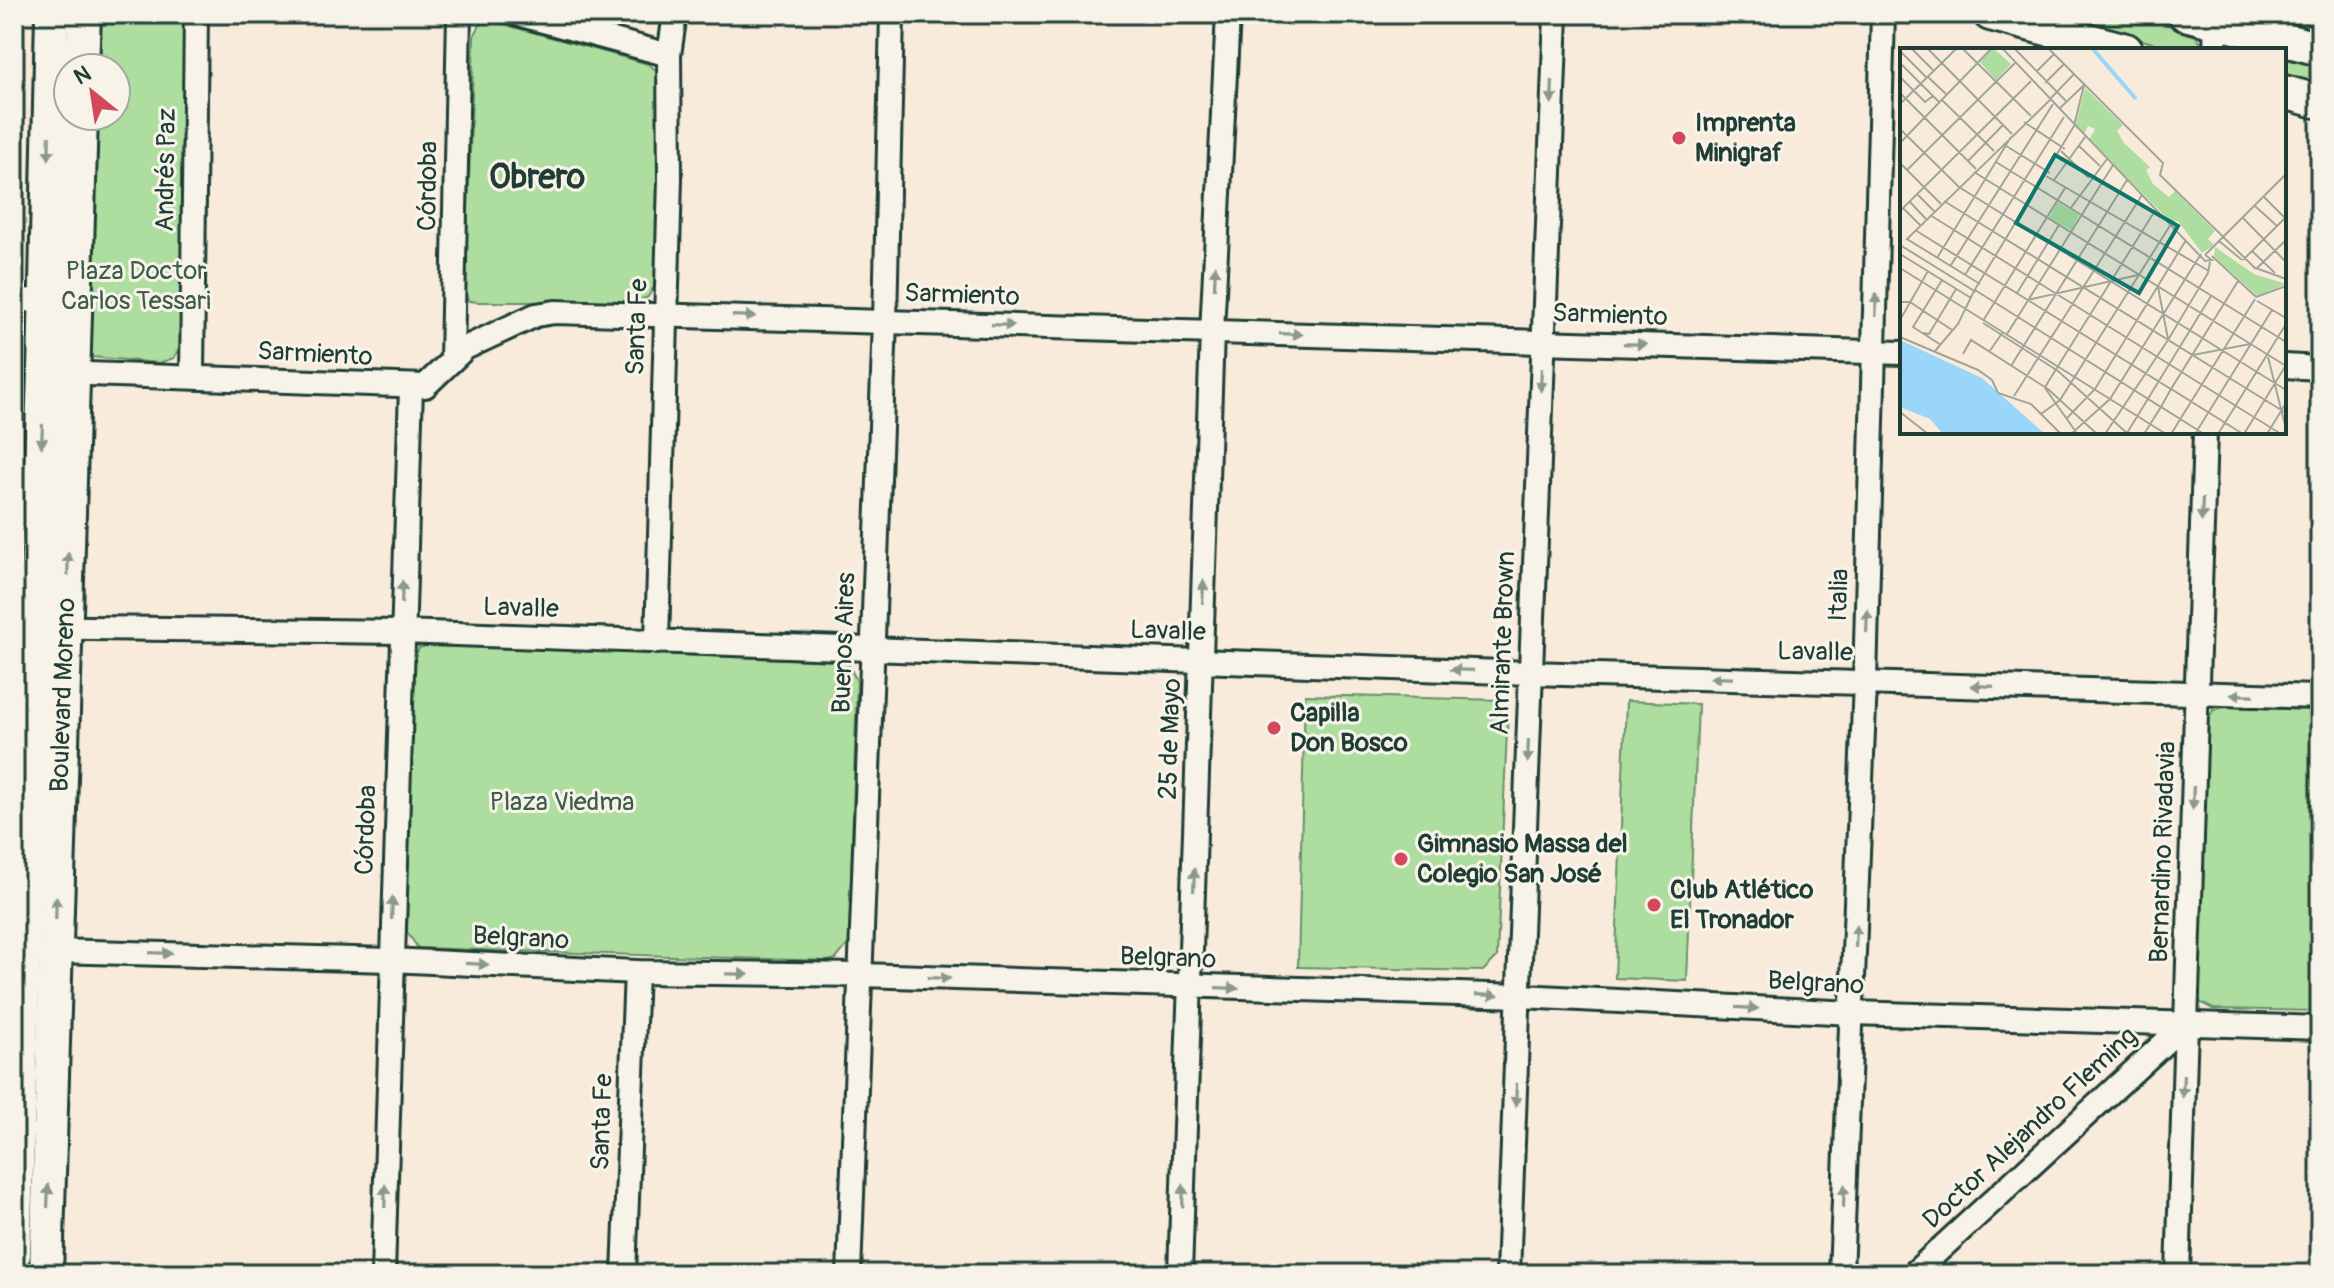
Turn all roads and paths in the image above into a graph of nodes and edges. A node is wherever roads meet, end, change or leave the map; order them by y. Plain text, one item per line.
1 (52, 14) edge
2 (84, 14) edge
3 (196, 14) edge
4 (459, 14) edge
5 (517, 14) edge
6 (675, 14) edge
7 (892, 14) edge
8 (1228, 14) edge
9 (1556, 14) edge
10 (1883, 14) edge
11 (1990, 14) edge
12 (2185, 14) edge
13 (2215, 36) edge
14 (2118, 48) edge
15 (2320, 49) edge
16 (83, 52) edge
17 (669, 55) junction
18 (2286, 93) edge
19 (2320, 102) edge
20 (78, 132) edge
21 (45, 301) edge
22 (666, 314) junction
23 (885, 321) junction
24 (1212, 332) junction
25 (1543, 341) junction
26 (1874, 352) junction
27 (1900, 353) edge
28 (452, 359) junction
29 (2286, 366) edge
30 (2320, 368) edge
31 (58, 373) junction
32 (192, 375) junction
33 (411, 388) junction
34 (2205, 434) edge
35 (67, 627) junction
36 (24, 628) edge
37 (401, 632) junction
38 (657, 642) junction
39 (871, 647) junction
40 (1201, 661) junction
41 (1530, 673) junction
42 (1865, 681) junction
43 (2196, 694) junction
44 (2320, 697) edge
45 (31, 955) edge
46 (390, 960) junction
47 (636, 972) junction
48 (861, 975) junction
49 (1191, 987) junction
50 (1521, 996) junction
51 (1853, 1013) junction
52 (2185, 1024) junction
53 (2320, 1028) edge
54 (14, 1254) edge
55 (46, 1274) edge
56 (383, 1274) edge
57 (624, 1274) edge
58 (849, 1274) edge
59 (1180, 1274) edge
60 (1508, 1274) edge
61 (1841, 1274) edge
62 (1913, 1274) edge
63 (2178, 1274) edge

1 -> 21 main road, Boulevard Moreno
2 - 16 main road
3 - 32 street, Andrés Paz
4 - 28 street, Córdoba
5 - 17 street
6 - 17 street, Santa Fe
7 - 23 street, Buenos Aires
24 -> 8 street, 25 de Mayo
9 -> 25 street, Almirante Brown
26 -> 10 street, Italia
11 - 14 main road
12 - 13 main road
13 - 15 main road
17 - 22 street, Santa Fe
18 - 19 main road
20 - 21 main road, Boulevard Moreno
21 - 31 main road, Boulevard Moreno
22 -> 23 street, Sarmiento
22 - 28 street, Sarmiento
22 - 38 street, Santa Fe
23 -> 24 street, Sarmiento
23 - 39 street, Buenos Aires
24 -> 25 street, Sarmiento
40 -> 24 street, 25 de Mayo
25 -> 26 street, Sarmiento
25 -> 41 street, Almirante Brown
26 - 27 street, Sarmiento
42 -> 26 street, Italia
28 - 33 street, Sarmiento
29 - 30 street
31 - 32 street, Sarmiento
35 -> 31 main road, Boulevard Moreno
31 -> 36 main road, Boulevard Moreno
32 - 33 street, Sarmiento
37 -> 33 street, Córdoba
34 -> 43 street, Bernardino Rivadavia
35 - 36 street, Lavalle
35 - 37 street, Lavalle
45 -> 35 main road, Boulevard Moreno
36 - 45 main road, Boulevard Moreno
37 - 38 street, Lavalle
46 -> 37 street, Córdoba
38 - 39 street, Lavalle
39 - 40 street, Lavalle
39 - 48 street, Buenos Aires
41 -> 40 street, Lavalle
49 -> 40 street, 25 de Mayo
42 -> 41 street, Lavalle
41 -> 50 street, Almirante Brown
43 -> 42 street, Lavalle
51 -> 42 street, Italia
44 -> 43 street, Lavalle
43 -> 52 street, Bernardino Rivadavia
45 -> 46 street, Belgrano
45 - 54 main road, Boulevard Moreno
55 -> 45 main road, Boulevard Moreno
46 -> 47 street, Belgrano
56 -> 46 street, Córdoba
47 -> 48 street, Belgrano
47 - 57 street, Santa Fe
48 -> 49 street, Belgrano
48 - 58 street, Buenos Aires
49 -> 50 street, Belgrano
59 -> 49 street, 25 de Mayo
50 -> 51 street, Belgrano
50 -> 60 street, Almirante Brown
51 - 52 street, Belgrano
61 -> 51 street, Italia
52 - 53 street, Belgrano
52 - 62 street, Doctor Alejandro Fleming
52 -> 63 street, Bernardino Rivadavia

